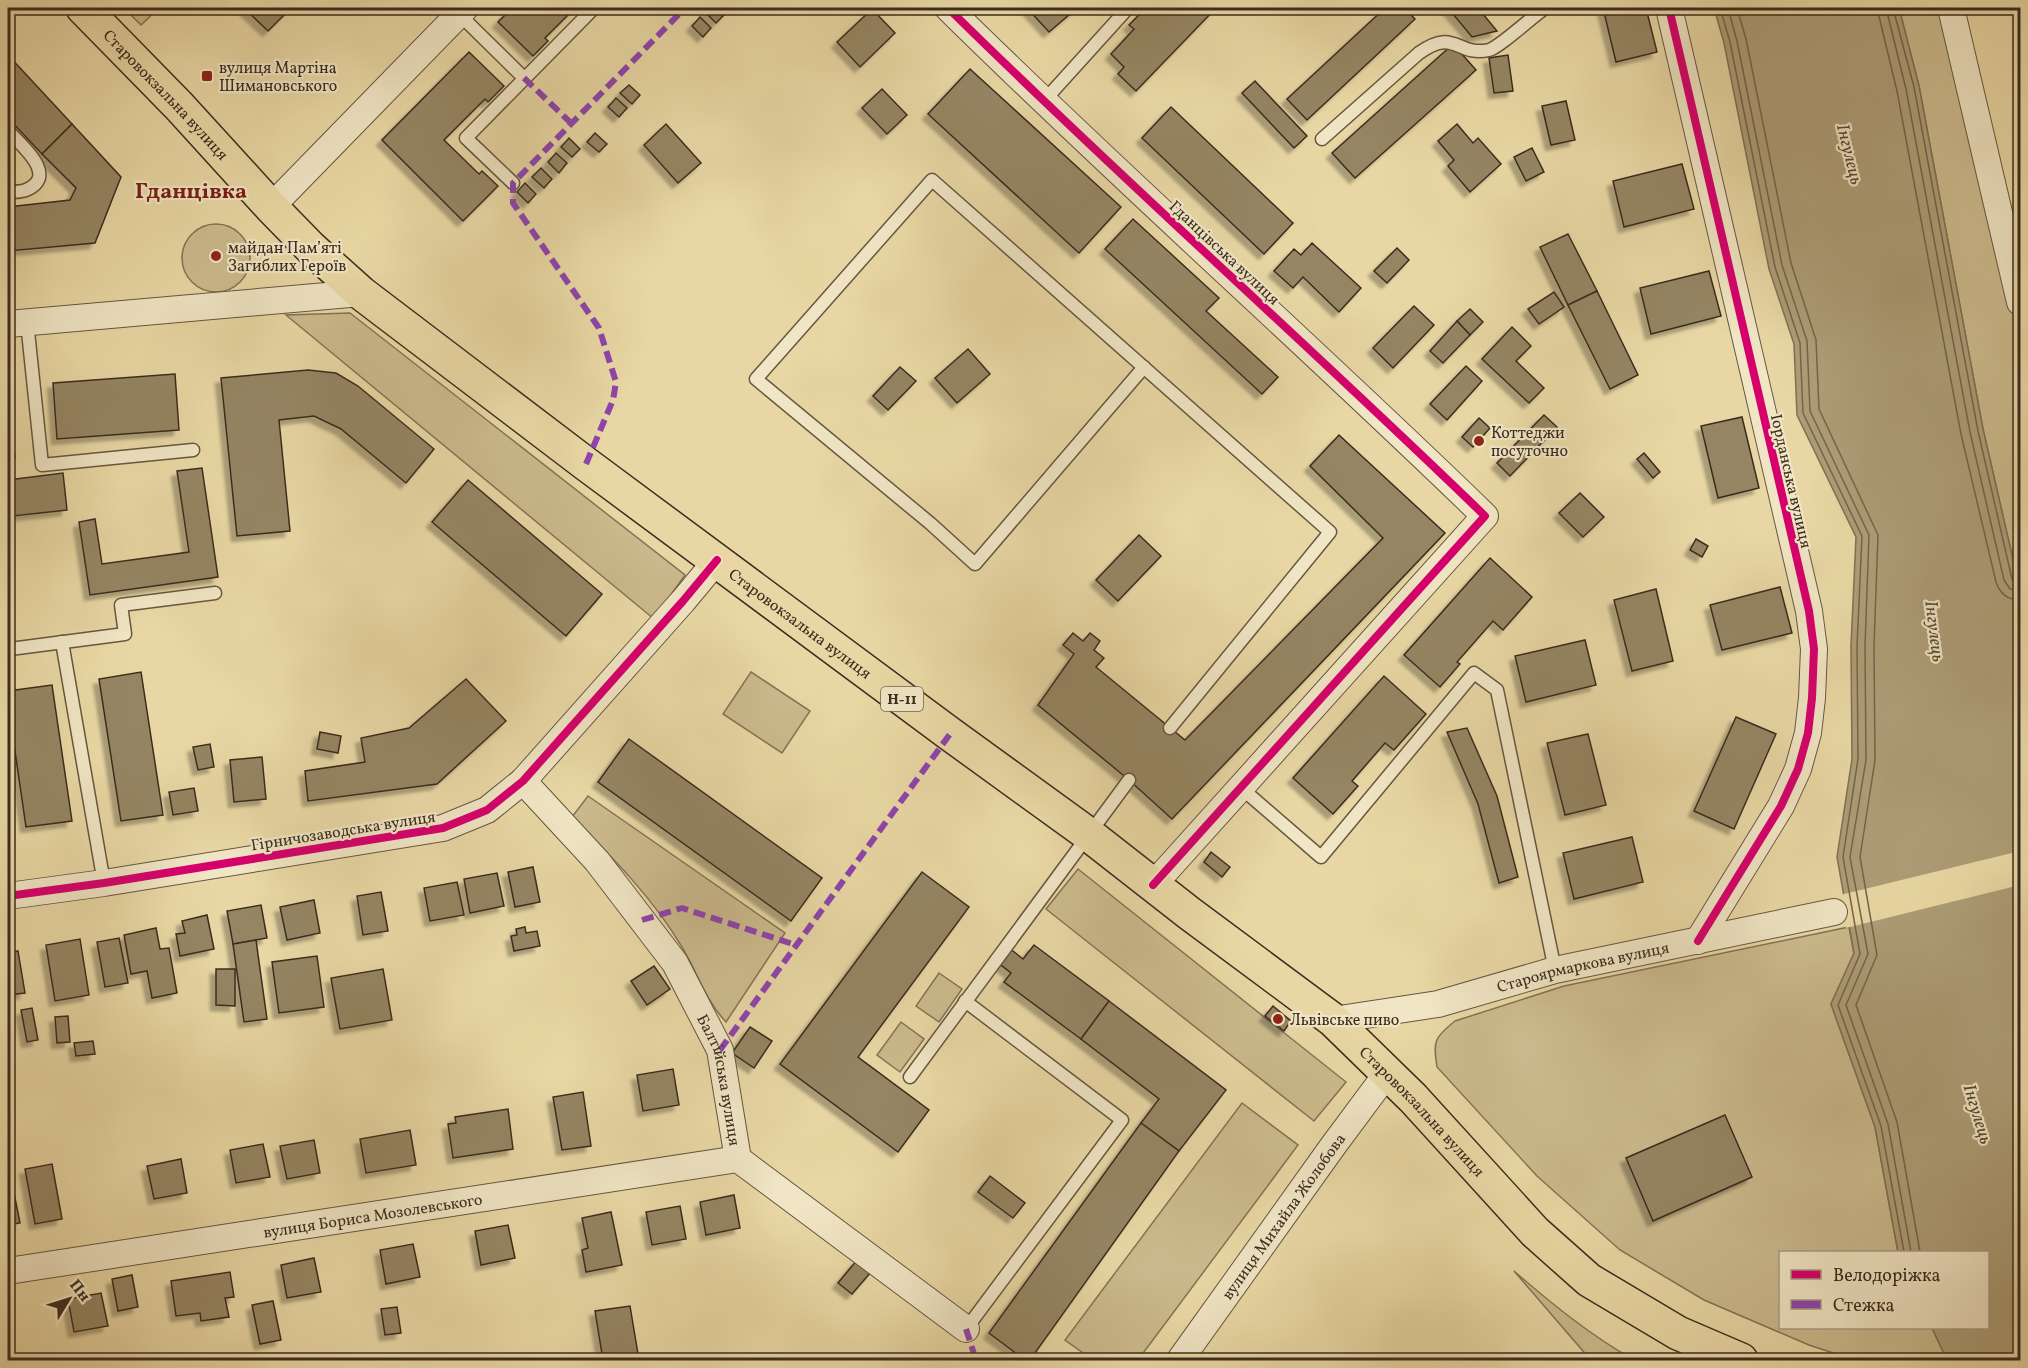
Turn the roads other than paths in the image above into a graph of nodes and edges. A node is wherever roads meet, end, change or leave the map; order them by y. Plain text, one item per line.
1 (82, 8) edge
2 (594, 8) edge
3 (948, 8) edge
4 (1128, 8) edge
5 (1545, 8) edge
6 (1669, 8) edge
7 (1951, 8) edge
8 (462, 11) edge
9 (524, 78) junction
10 (1043, 102) junction
11 (8, 131) edge
12 (1322, 139) dead end
13 (513, 183) dead end
14 (8, 192) edge
15 (271, 207) junction
16 (361, 292) junction
17 (2020, 302) edge
18 (17, 323) edge
19 (1144, 367) junction
20 (193, 450) dead end
21 (717, 560) junction
22 (215, 593) dead end
23 (62, 642) junction
24 (10, 649) dead end
25 (1170, 728) dead end
26 (523, 780) junction
27 (1129, 780) dead end
28 (1240, 787) junction
29 (1088, 834) junction
30 (104, 883) junction
31 (1153, 885) junction
32 (8, 896) edge
33 (1834, 912) dead end
34 (1698, 940) junction
35 (1555, 970) junction
36 (965, 1001) junction
37 (1333, 1020) junction
38 (1388, 1072) junction
39 (910, 1077) dead end
40 (738, 1159) junction
41 (8, 1270) edge
42 (966, 1329) joint
43 (1180, 1360) edge
44 (1741, 1360) edge

1 - 15 main road, Старовокзальна вулиця / Н-11
2 - 9 lane
3 - 10 street, Гданцівська вулиця
4 - 10 lane
5 - 12 lane
6 - 34 street, Іорданська вулиця
7 - 17 street
8 - 9 lane
8 - 15 street
9 - 13 lane
10 - 28 street, Гданцівська вулиця
11 - 14 lane
15 - 16 main road, Старовокзальна вулиця / Н-11
16 - 18 street
16 - 21 main road, Старовокзальна вулиця / Н-11
18 - 20 lane
19 - 19 lane
19 - 25 lane
21 - 26 street, Гірничозаводська вулиця
21 - 29 main road, Старовокзальна вулиця / Н-11
22 - 23 lane
23 - 24 lane
23 - 30 lane
26 - 30 street, Гірничозаводська вулиця
26 - 40 street, Балтійська вулиця
27 - 29 lane
28 - 31 street
28 - 35 lane
29 - 31 main road, Старовокзальна вулиця / Н-11
29 - 36 lane
30 - 32 street, Гірничозаводська вулиця
31 - 37 main road, Старовокзальна вулиця / Н-11
33 - 34 street, Староярмаркова вулиця
34 - 35 street, Староярмаркова вулиця
35 - 37 street, Староярмаркова вулиця
36 - 39 lane
36 - 42 lane
37 - 38 main road, Старовокзальна вулиця / Н-11
38 - 43 street, вулиця Михайла Жолобова
38 - 44 main road, Старовокзальна вулиця / Н-11
40 - 41 street, вулиця Бориса Мозолевського
40 - 42 street, Балтійська вулиця

